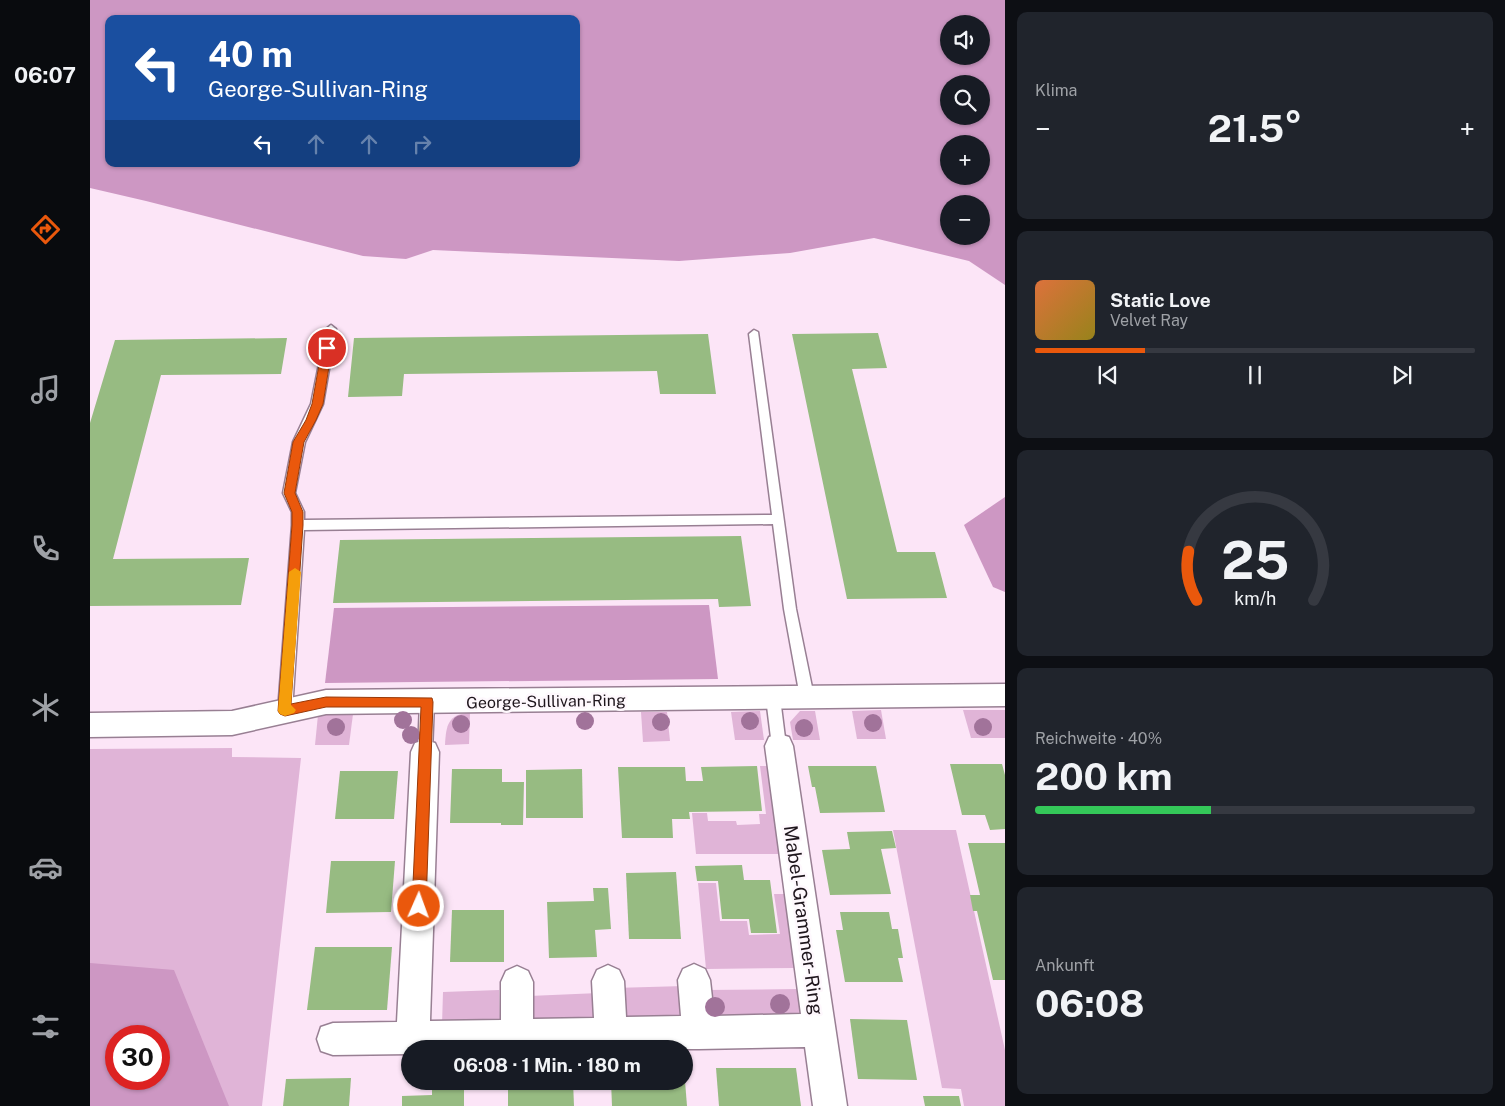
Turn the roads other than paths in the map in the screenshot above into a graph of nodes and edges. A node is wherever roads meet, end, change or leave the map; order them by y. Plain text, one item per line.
1 (331, 330) dead end
2 (754, 334) dead end
3 (778, 519) junction
4 (298, 525) junction
5 (1005, 695) edge
6 (807, 697) junction
7 (772, 698) junction
8 (427, 702) junction
9 (285, 711) junction
10 (90, 725) edge
11 (779, 746) joint
12 (425, 752) joint
13 (694, 980) dead end
14 (608, 981) dead end
15 (517, 982) dead end
16 (819, 1030) junction
17 (699, 1033) junction
18 (611, 1035) junction
19 (517, 1037) junction
20 (413, 1038) junction
21 (332, 1039) dead end
22 (830, 1106) edge

1 - 4 lane
2 - 3 lane
3 - 4 lane
3 - 6 lane
4 - 9 lane
5 - 6 street, George-Sullivan-Ring
6 - 7 street, George-Sullivan-Ring
7 - 8 street, George-Sullivan-Ring
7 - 11 lane, Mabel-Grammer-Ring
8 - 9 street, George-Sullivan-Ring
8 - 12 lane
9 - 10 street, George-Sullivan-Ring
11 - 16 street, Mabel-Grammer-Ring
12 - 20 street
13 - 17 street
14 - 18 street
15 - 19 street
16 - 17 street, Mabel-Grammer-Ring
16 - 22 street
17 - 18 street, Mabel-Grammer-Ring
18 - 19 street, Mabel-Grammer-Ring
19 - 20 street, Mabel-Grammer-Ring
20 - 21 street, Mabel-Grammer-Ring

